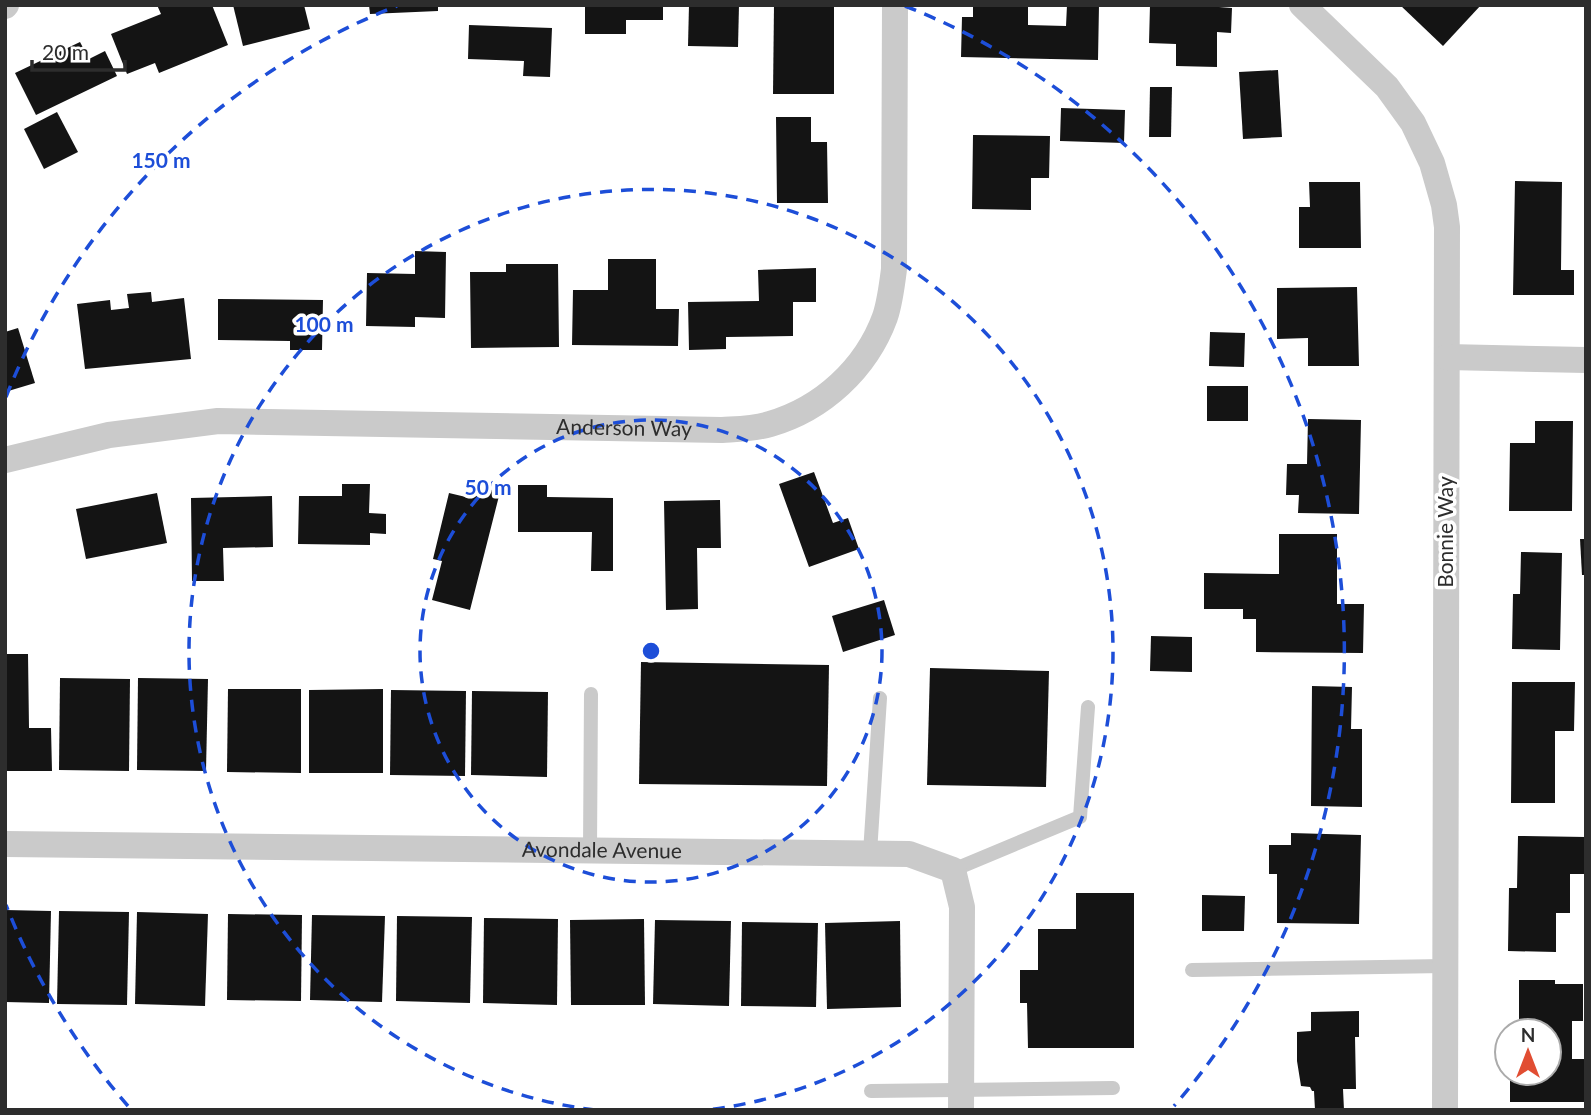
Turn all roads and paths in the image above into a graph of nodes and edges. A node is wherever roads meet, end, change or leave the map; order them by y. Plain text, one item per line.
1 (895, 5) edge
2 (1302, 5) edge
3 (1447, 357) junction
4 (1586, 360) edge
5 (5, 460) edge
6 (591, 694) dead end
7 (880, 698) dead end
8 (1088, 707) dead end
9 (5, 844) edge
10 (590, 850) junction
11 (870, 853) junction
12 (953, 870) junction
13 (1445, 966) junction
14 (1192, 970) dead end
15 (1113, 1088) dead end
16 (872, 1091) dead end
17 (961, 1100) edge
18 (1444, 1110) edge

1 - 5 street, Anderson Way
2 - 3 street, Bonnie Way
3 - 4 street
3 - 13 street, Bonnie Way
6 - 10 lane
7 - 11 lane
8 - 12 lane
9 - 10 street, Avondale Avenue
10 - 11 street, Avondale Avenue
11 - 12 street, Avondale Avenue
12 - 17 street
13 - 14 lane
13 - 18 street, Bonnie Way
15 - 17 lane
16 - 17 lane

